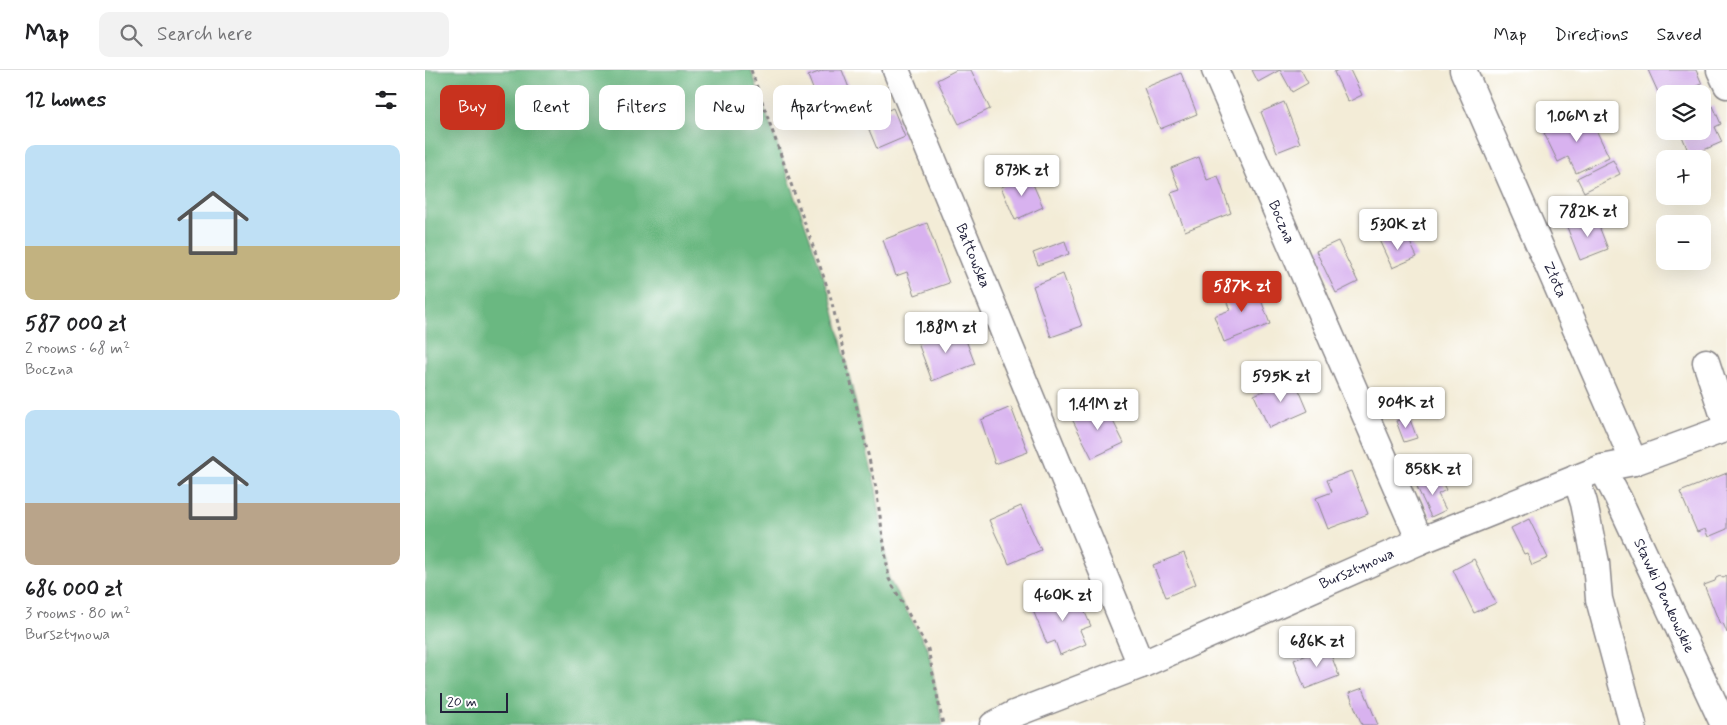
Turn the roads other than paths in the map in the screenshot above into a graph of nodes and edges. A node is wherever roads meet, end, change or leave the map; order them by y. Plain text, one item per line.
1 (896, 70) edge
2 (1215, 70) edge
3 (1463, 70) edge
4 (1720, 70) edge
5 (1727, 85) edge
6 (1706, 362) dead end
7 (1727, 427) edge
8 (1634, 462) junction
9 (1602, 468) junction
10 (1576, 478) junction
11 (1420, 541) junction
12 (1141, 666) junction
13 (993, 725) edge
14 (1633, 725) edge
15 (1724, 725) edge

1 - 12 street, Bałtowska
2 - 11 street, Boczna
3 - 8 street, Złota
4 - 5 street
6 - 7 street
7 - 8 street, Bursztynowa
8 - 9 street, Bursztynowa
9 - 10 street, Bursztynowa
9 - 15 street, Stawki Denkowskie
10 - 11 street, Bursztynowa
10 - 14 street
11 - 12 street, Bursztynowa
12 - 13 street, Bursztynowa

